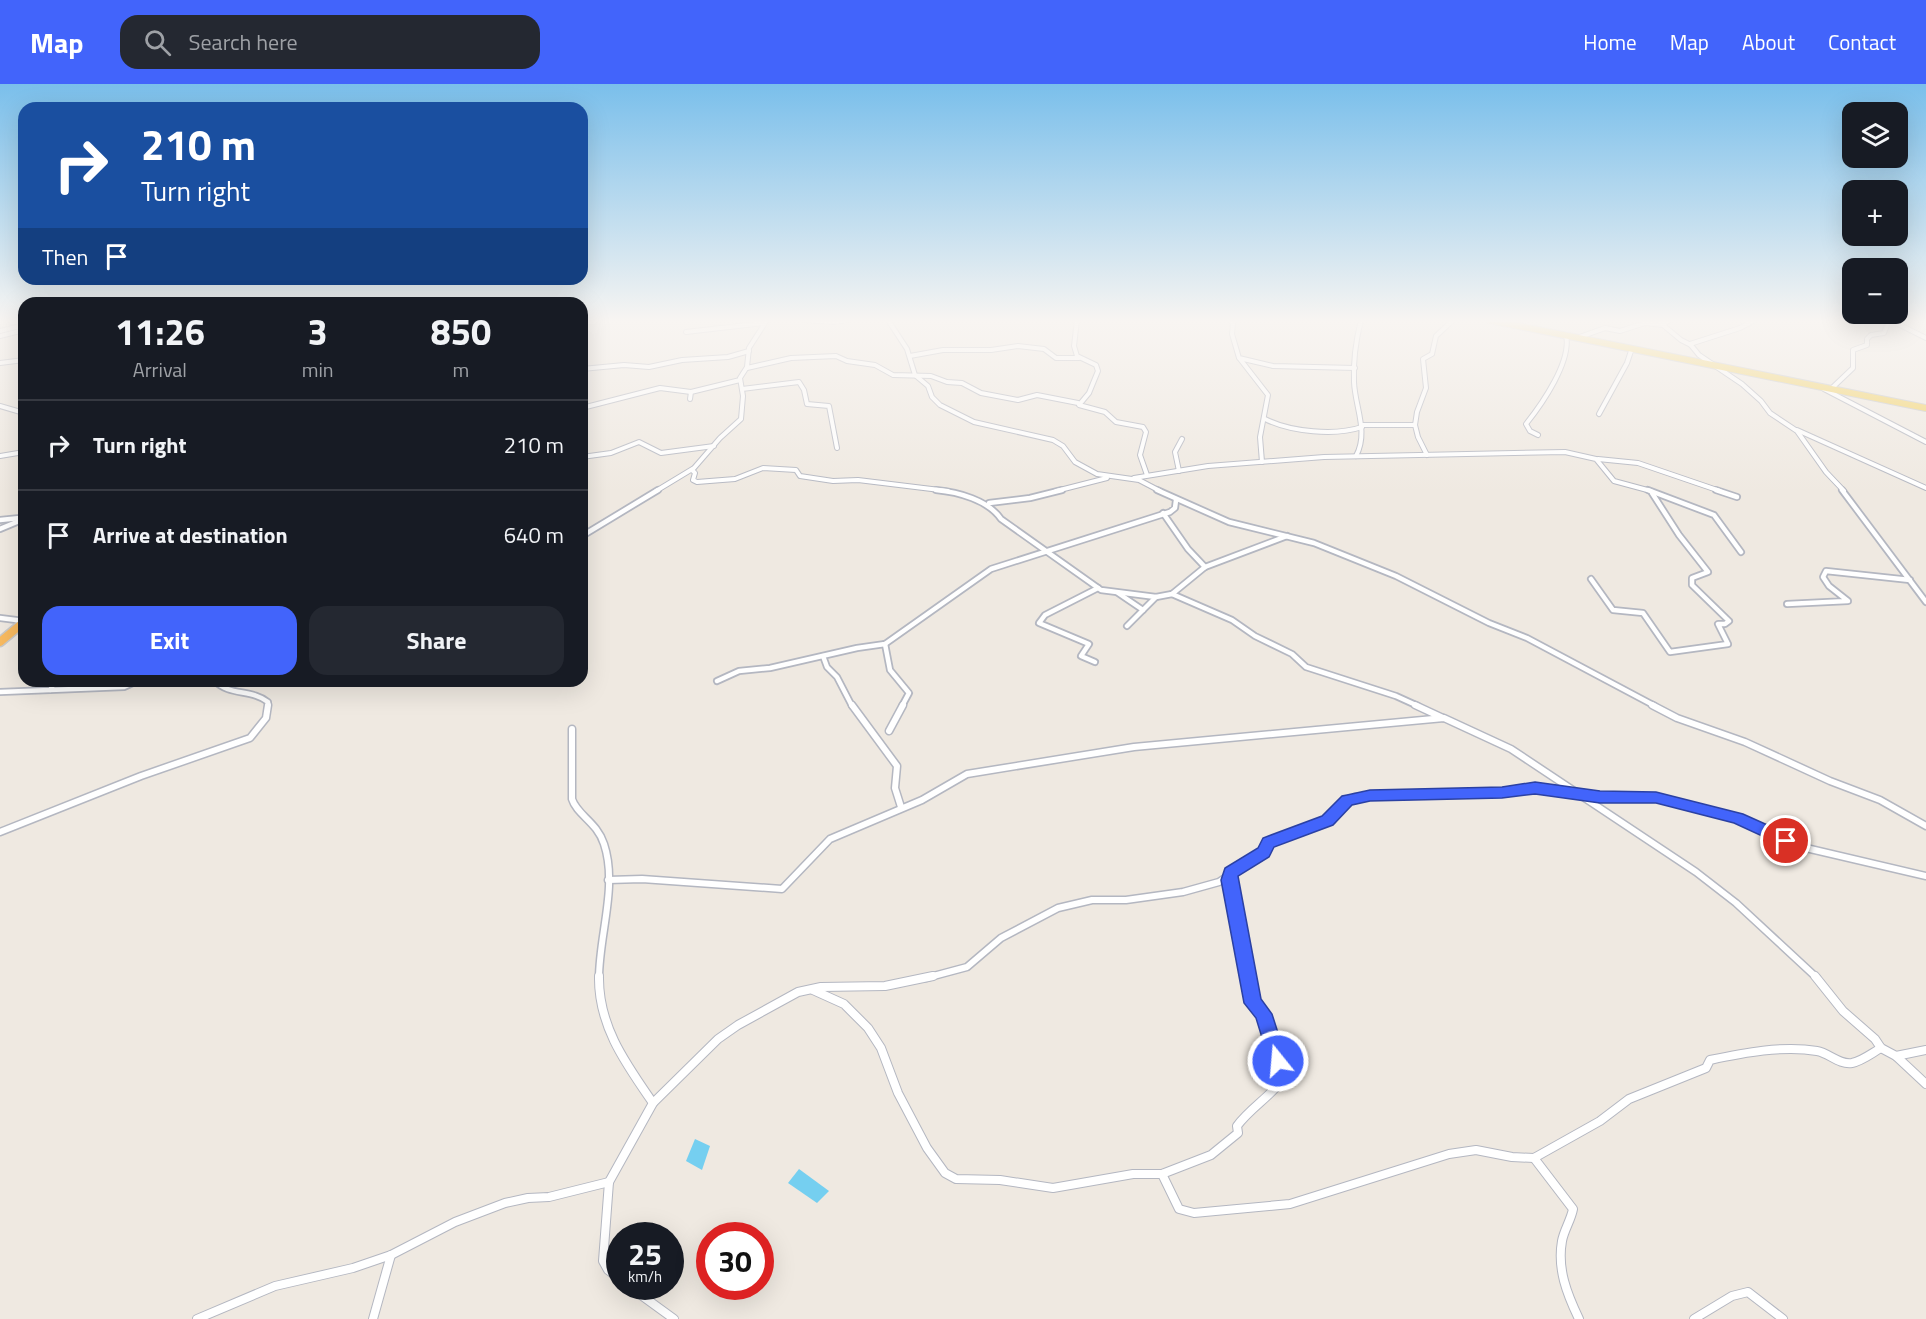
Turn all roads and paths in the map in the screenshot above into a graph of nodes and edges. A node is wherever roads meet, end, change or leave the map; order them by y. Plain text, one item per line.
1 (918, 378) edge
2 (935, 378) edge
3 (1095, 378) edge
4 (1255, 378) edge
5 (1354, 378) edge
6 (1426, 378) edge
7 (1555, 378) edge
8 (1619, 378) edge
9 (1731, 378) edge
10 (1780, 378) edge
11 (1842, 378) edge
12 (740, 380) joint
13 (1816, 385) junction
14 (742, 388) junction
15 (1832, 388) junction
16 (691, 392) junction
17 (690, 399) dead end
18 (1078, 403) junction
19 (0, 406) edge
20 (588, 406) edge
21 (1926, 408) edge
22 (18, 411) edge
23 (1599, 414) dead end
24 (1265, 419) junction
25 (1414, 425) junction
26 (1362, 426) junction
27 (1793, 428) junction
28 (1538, 435) dead end
29 (1182, 440) dead end
30 (1926, 442) edge
31 (714, 446) junction
32 (837, 448) dead end
33 (18, 453) edge
34 (1427, 455) junction
35 (0, 456) edge
36 (588, 456) edge
37 (1356, 456) junction
38 (1596, 459) junction
39 (1262, 462) junction
40 (692, 470) junction
41 (1179, 471) junction
42 (1146, 475) junction
43 (1109, 477) junction
44 (1140, 479) junction
45 (1926, 488) edge
46 (1652, 493) junction
47 (1737, 497) dead end
48 (1176, 500) junction
49 (989, 503) junction
50 (1162, 513) junction
51 (18, 518) edge
52 (0, 520) edge
53 (18, 520) edge
54 (0, 529) edge
55 (588, 532) edge
56 (1289, 536) junction
57 (1045, 551) junction
58 (1741, 552) dead end
59 (1205, 567) junction
60 (1591, 579) dead end
61 (1910, 580) junction
62 (1098, 588) junction
63 (1116, 592) junction
64 (1173, 594) junction
65 (1156, 597) junction
66 (1926, 602) edge
67 (1786, 604) dead end
68 (1143, 610) junction
69 (0, 618) edge
70 (18, 620) edge
71 (18, 626) edge
72 (1127, 626) dead end
73 (0, 642) edge
74 (885, 644) junction
75 (824, 656) junction
76 (1095, 662) dead end
77 (717, 681) dead end
78 (52, 687) edge
79 (124, 687) edge
80 (220, 687) edge
81 (50, 690) junction
82 (0, 692) edge
83 (1444, 718) junction
84 (572, 729) dead end
85 (890, 731) dead end
86 (1578, 793) junction
87 (901, 807) junction
88 (1926, 826) edge
89 (0, 832) edge
90 (1231, 873) junction
91 (1926, 876) edge
92 (608, 880) junction
93 (810, 989) junction
94 (1881, 1048) junction
95 (1926, 1050) edge
96 (1896, 1056) junction
97 (1926, 1084) edge
98 (653, 1102) junction
99 (1534, 1158) junction
100 (1162, 1174) junction
101 (609, 1182) junction
102 (390, 1255) junction
103 (606, 1266) edge
104 (648, 1300) edge
105 (197, 1319) edge
106 (373, 1319) edge
107 (674, 1319) edge
108 (1580, 1319) edge
109 (1694, 1319) edge
110 (1783, 1319) edge

1 - 43 street
2 - 18 street
3 - 18 street
4 - 24 street
5 - 26 street
6 - 25 street
7 - 28 street
8 - 23 street
9 - 27 street
10 - 13 main road
11 - 15 street
12 - 14 street
12 - 16 street
13 - 15 main road
13 - 30 street
14 - 31 street
14 - 32 street
15 - 21 main road
16 - 17 street
16 - 20 street
18 - 42 street
19 - 22 street
24 - 26 street
24 - 39 street
25 - 26 street
25 - 34 street
26 - 37 street
27 - 45 street
27 - 61 street
29 - 41 street
31 - 36 street
31 - 40 street
33 - 35 street
34 - 37 street
34 - 38 street
37 - 39 street
38 - 46 street
38 - 47 street
39 - 41 street
40 - 49 street
40 - 55 street
41 - 42 street
42 - 44 street
43 - 44 street
43 - 49 street
44 - 48 street
46 - 58 street
46 - 60 street
48 - 50 street
48 - 56 street
49 - 57 street
50 - 57 street
50 - 59 street
51 - 52 street
53 - 54 street
56 - 59 street
56 - 88 street
57 - 62 street
57 - 74 street
59 - 64 street
61 - 66 street
61 - 67 street
62 - 63 street
62 - 76 street
63 - 65 street
63 - 68 street
64 - 65 street
64 - 83 street
65 - 68 street
68 - 72 street
69 - 70 street
71 - 73 highway
74 - 75 street
74 - 85 street
75 - 77 street
75 - 87 street
78 - 81 street
79 - 81 street
80 - 89 street
81 - 82 street
83 - 86 street
83 - 87 street
84 - 92 street
86 - 90 street
86 - 91 street
86 - 94 street
87 - 92 street
90 - 93 street
90 - 100 street
92 - 98 street
93 - 98 street
93 - 100 street
94 - 96 street
94 - 99 street
95 - 96 street
96 - 97 street
98 - 101 street
99 - 100 street
99 - 108 street
101 - 102 street
101 - 103 street
102 - 105 street
102 - 106 street
104 - 107 street
109 - 110 street

